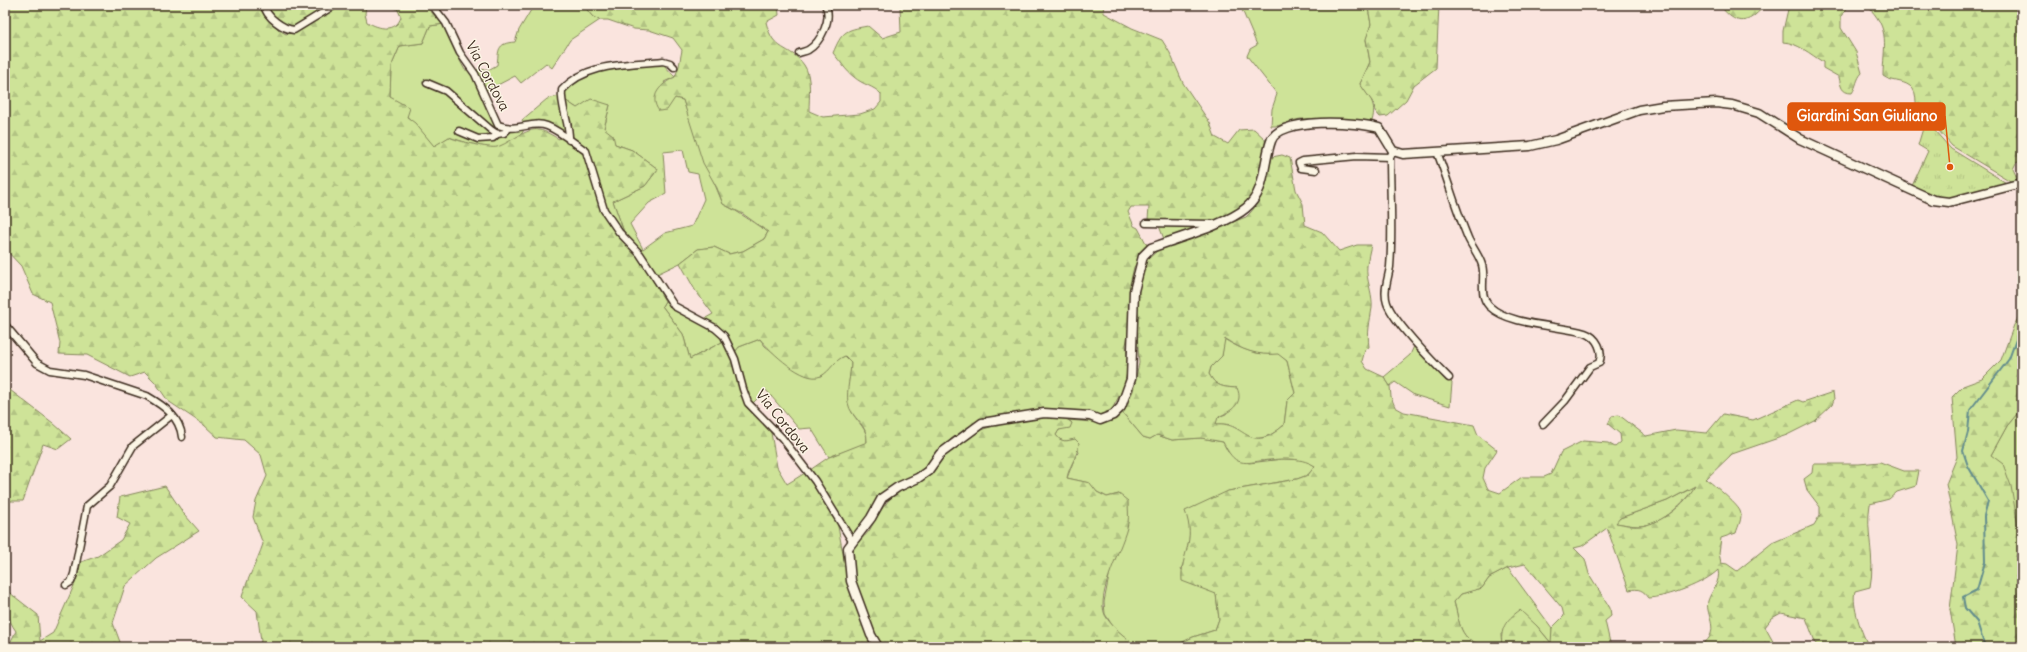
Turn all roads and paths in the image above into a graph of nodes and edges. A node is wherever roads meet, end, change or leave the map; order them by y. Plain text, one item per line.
1 (264, 5) edge
2 (335, 5) edge
3 (432, 5) edge
4 (825, 5) edge
5 (799, 53) dead end
6 (674, 67) dead end
7 (427, 83) dead end
8 (509, 128) junction
9 (459, 131) dead end
10 (497, 134) junction
11 (569, 140) junction
12 (1437, 152) junction
13 (1391, 154) junction
14 (1316, 170) dead end
15 (2022, 183) edge
16 (1146, 223) dead end
17 (1214, 224) junction
18 (5, 325) edge
19 (1449, 378) dead end
20 (172, 415) junction
21 (1543, 424) dead end
22 (182, 437) dead end
23 (852, 541) junction
24 (66, 585) dead end
25 (878, 647) edge

1 - 2 street
3 - 8 street, Via Cordova
4 - 5 street
6 - 11 street
7 - 10 street
8 - 10 street
8 - 11 street, Via Cordova
9 - 10 street
11 - 23 street, Via Cordova
12 - 13 street
12 - 15 street
12 - 21 street
13 - 14 street
13 - 17 street
13 - 19 street
16 - 17 street
17 - 23 street
18 - 20 street
20 - 22 street
20 - 24 street
23 - 25 street

